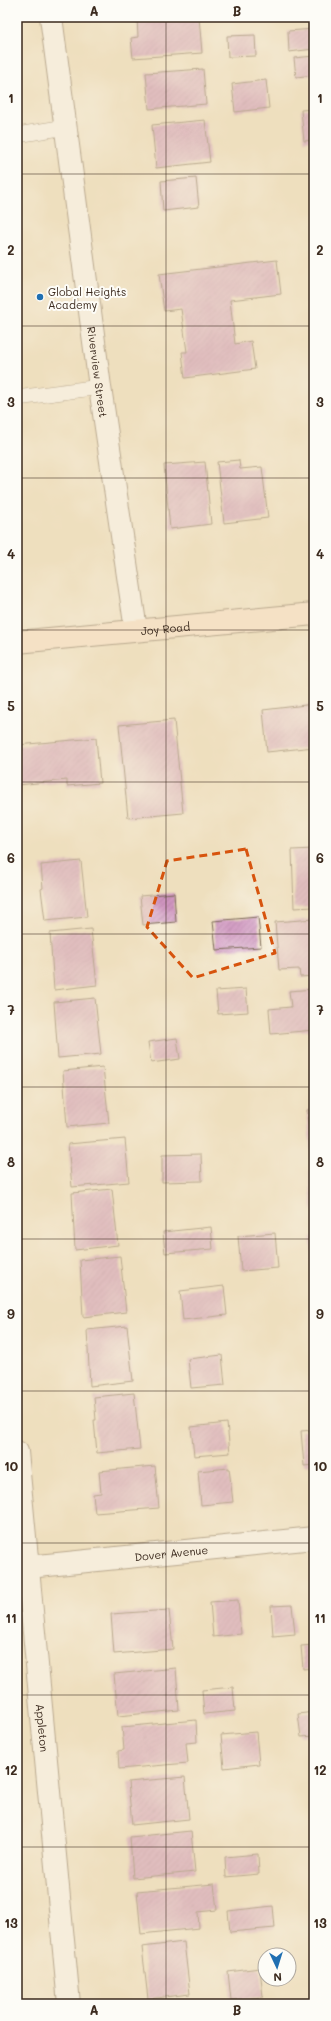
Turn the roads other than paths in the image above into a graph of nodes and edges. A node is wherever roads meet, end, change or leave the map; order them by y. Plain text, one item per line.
1 (51, 17) edge
2 (66, 127) junction
3 (17, 134) edge
4 (100, 387) junction
5 (17, 398) edge
6 (314, 614) edge
7 (136, 630) junction
8 (17, 642) edge
9 (17, 1452) edge
10 (314, 1538) edge
11 (28, 1567) junction
12 (69, 2004) edge

1 - 2 street, Riverview Street
2 - 3 lane
2 - 4 street, Riverview Street
4 - 5 lane
4 - 7 street, Riverview Street
6 - 7 main road, Joy Road
7 - 8 main road, Joy Road
9 - 11 street, Appleton
10 - 11 street, Dover Avenue
11 - 12 street, Appleton

